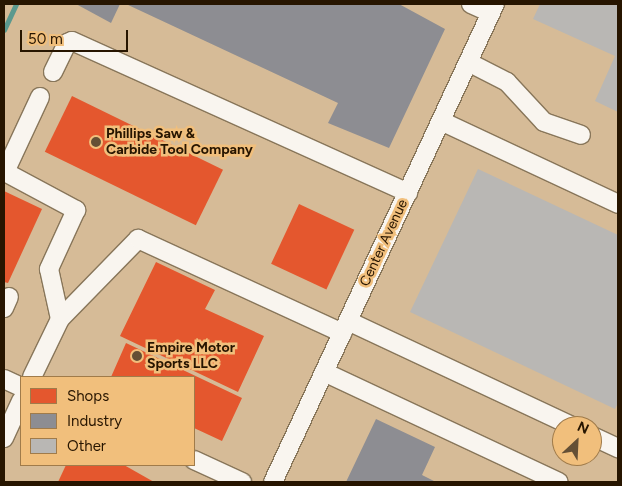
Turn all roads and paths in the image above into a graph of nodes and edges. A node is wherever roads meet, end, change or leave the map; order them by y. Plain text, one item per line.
1 (471, 4) edge
2 (493, 8) edge
3 (468, 62) junction
4 (53, 72) dead end
5 (40, 97) dead end
6 (441, 121) junction
7 (581, 136) dead end
8 (408, 193) junction
9 (618, 204) edge
10 (60, 319) junction
11 (345, 327) junction
12 (324, 372) junction
13 (32, 376) edge
14 (4, 379) edge
15 (20, 387) edge
16 (20, 403) edge
17 (552, 417) edge
18 (4, 438) edge
19 (602, 441) edge
20 (618, 448) edge
21 (195, 460) edge
22 (242, 482) edge
23 (273, 482) edge
24 (559, 482) edge

1 - 2 street
2 - 3 street, Center Avenue
3 - 6 street, Center Avenue
3 - 7 street
4 - 8 street
5 - 10 street
6 - 8 street, Center Avenue
6 - 9 street
8 - 11 street, Center Avenue
10 - 11 street
10 - 13 street
11 - 12 street, Center Avenue
11 - 17 street
12 - 23 street, Center Avenue
12 - 24 street
14 - 15 street
16 - 18 street
19 - 20 street
21 - 22 street

